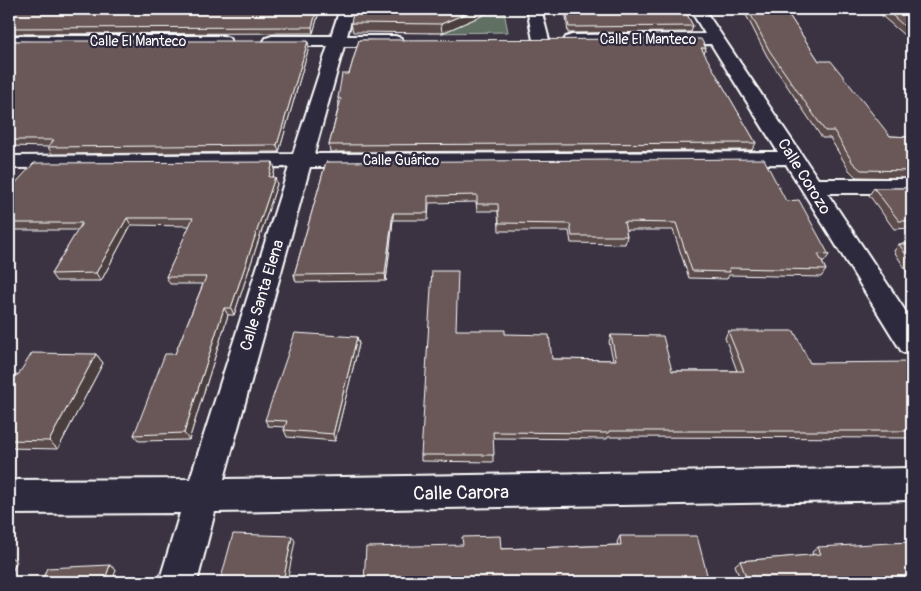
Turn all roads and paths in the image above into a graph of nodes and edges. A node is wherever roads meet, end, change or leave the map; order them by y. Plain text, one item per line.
1 (347, 9) edge
2 (534, 9) edge
3 (697, 9) edge
4 (716, 39) junction
5 (522, 40) edge
6 (541, 40) junction
7 (237, 41) edge
8 (257, 41) edge
9 (337, 41) junction
10 (415, 41) edge
11 (9, 42) edge
12 (794, 158) junction
13 (300, 161) junction
14 (9, 162) edge
15 (811, 186) junction
16 (912, 186) edge
17 (912, 344) edge
18 (912, 484) edge
19 (202, 496) junction
20 (9, 497) edge
21 (178, 582) edge

1 - 9 street, Calle Santa Elena
2 - 6 street
3 - 4 street, Calle Corozo
4 - 6 street, Calle El Manteco
4 - 12 street, Calle Corozo
5 - 6 street, Calle El Manteco
7 - 11 street, Calle El Manteco
8 - 9 street
9 - 10 street
9 - 13 street, Calle Santa Elena
12 - 13 street, Calle Guárico
12 - 15 street, Calle Corozo
13 - 14 street, Calle Guárico
13 - 19 street, Calle Santa Elena
15 - 16 street
15 - 17 street, Calle Corozo
18 - 19 street, Calle Carora
19 - 20 street, Calle Carora
19 - 21 street, Calle Santa Elena

